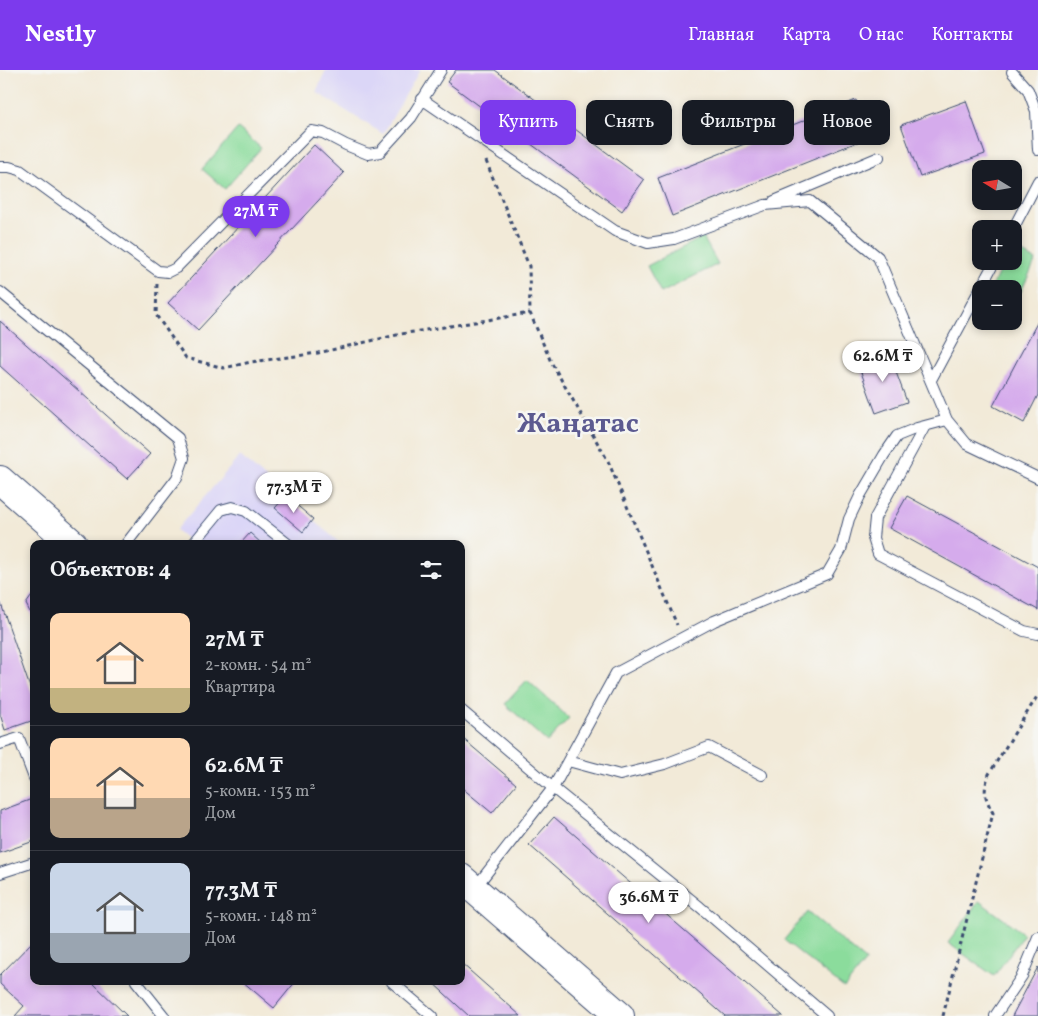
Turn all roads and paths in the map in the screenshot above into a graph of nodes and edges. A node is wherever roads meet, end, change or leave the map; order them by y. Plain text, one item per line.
1 (441, 70) edge
2 (1012, 72) dead end
3 (422, 99) junction
4 (480, 138) edge
5 (482, 145) edge
6 (490, 145) edge
7 (1038, 150) edge
8 (879, 157) dead end
9 (0, 167) edge
10 (1038, 181) edge
11 (765, 205) junction
12 (1018, 220) edge
13 (990, 270) edge
14 (158, 271) junction
15 (0, 292) edge
16 (530, 313) junction
17 (931, 380) junction
18 (948, 420) junction
19 (925, 426) junction
20 (1037, 474) edge
21 (0, 480) edge
22 (68, 540) edge
23 (129, 540) edge
24 (196, 540) edge
25 (283, 540) edge
26 (1038, 634) edge
27 (682, 638) junction
28 (1038, 695) edge
29 (465, 713) edge
30 (0, 744) edge
31 (568, 761) junction
32 (30, 768) edge
33 (762, 775) dead end
34 (554, 788) junction
35 (30, 863) edge
36 (0, 873) edge
37 (468, 884) edge
38 (1038, 937) edge
39 (139, 985) edge
40 (396, 985) edge
41 (164, 1016) edge
42 (432, 1016) edge
43 (620, 1016) edge
44 (827, 1016) edge
45 (943, 1016) edge
46 (995, 1016) edge

1 - 3 lane
2 - 7 lane
3 - 4 lane
3 - 14 lane
5 - 16 path
6 - 11 lane
8 - 11 lane
9 - 14 lane
10 - 12 lane
11 - 17 lane
13 - 17 lane
14 - 16 path
15 - 23 lane
16 - 27 path
17 - 18 lane
18 - 19 lane
18 - 20 lane
19 - 26 lane
19 - 27 lane
21 - 22 main road
24 - 25 lane
27 - 31 lane
28 - 45 path
29 - 34 lane
30 - 32 lane
31 - 33 lane
31 - 34 lane
34 - 37 lane
34 - 44 lane
35 - 36 lane
37 - 43 main road
38 - 46 lane
39 - 41 lane
40 - 42 lane

